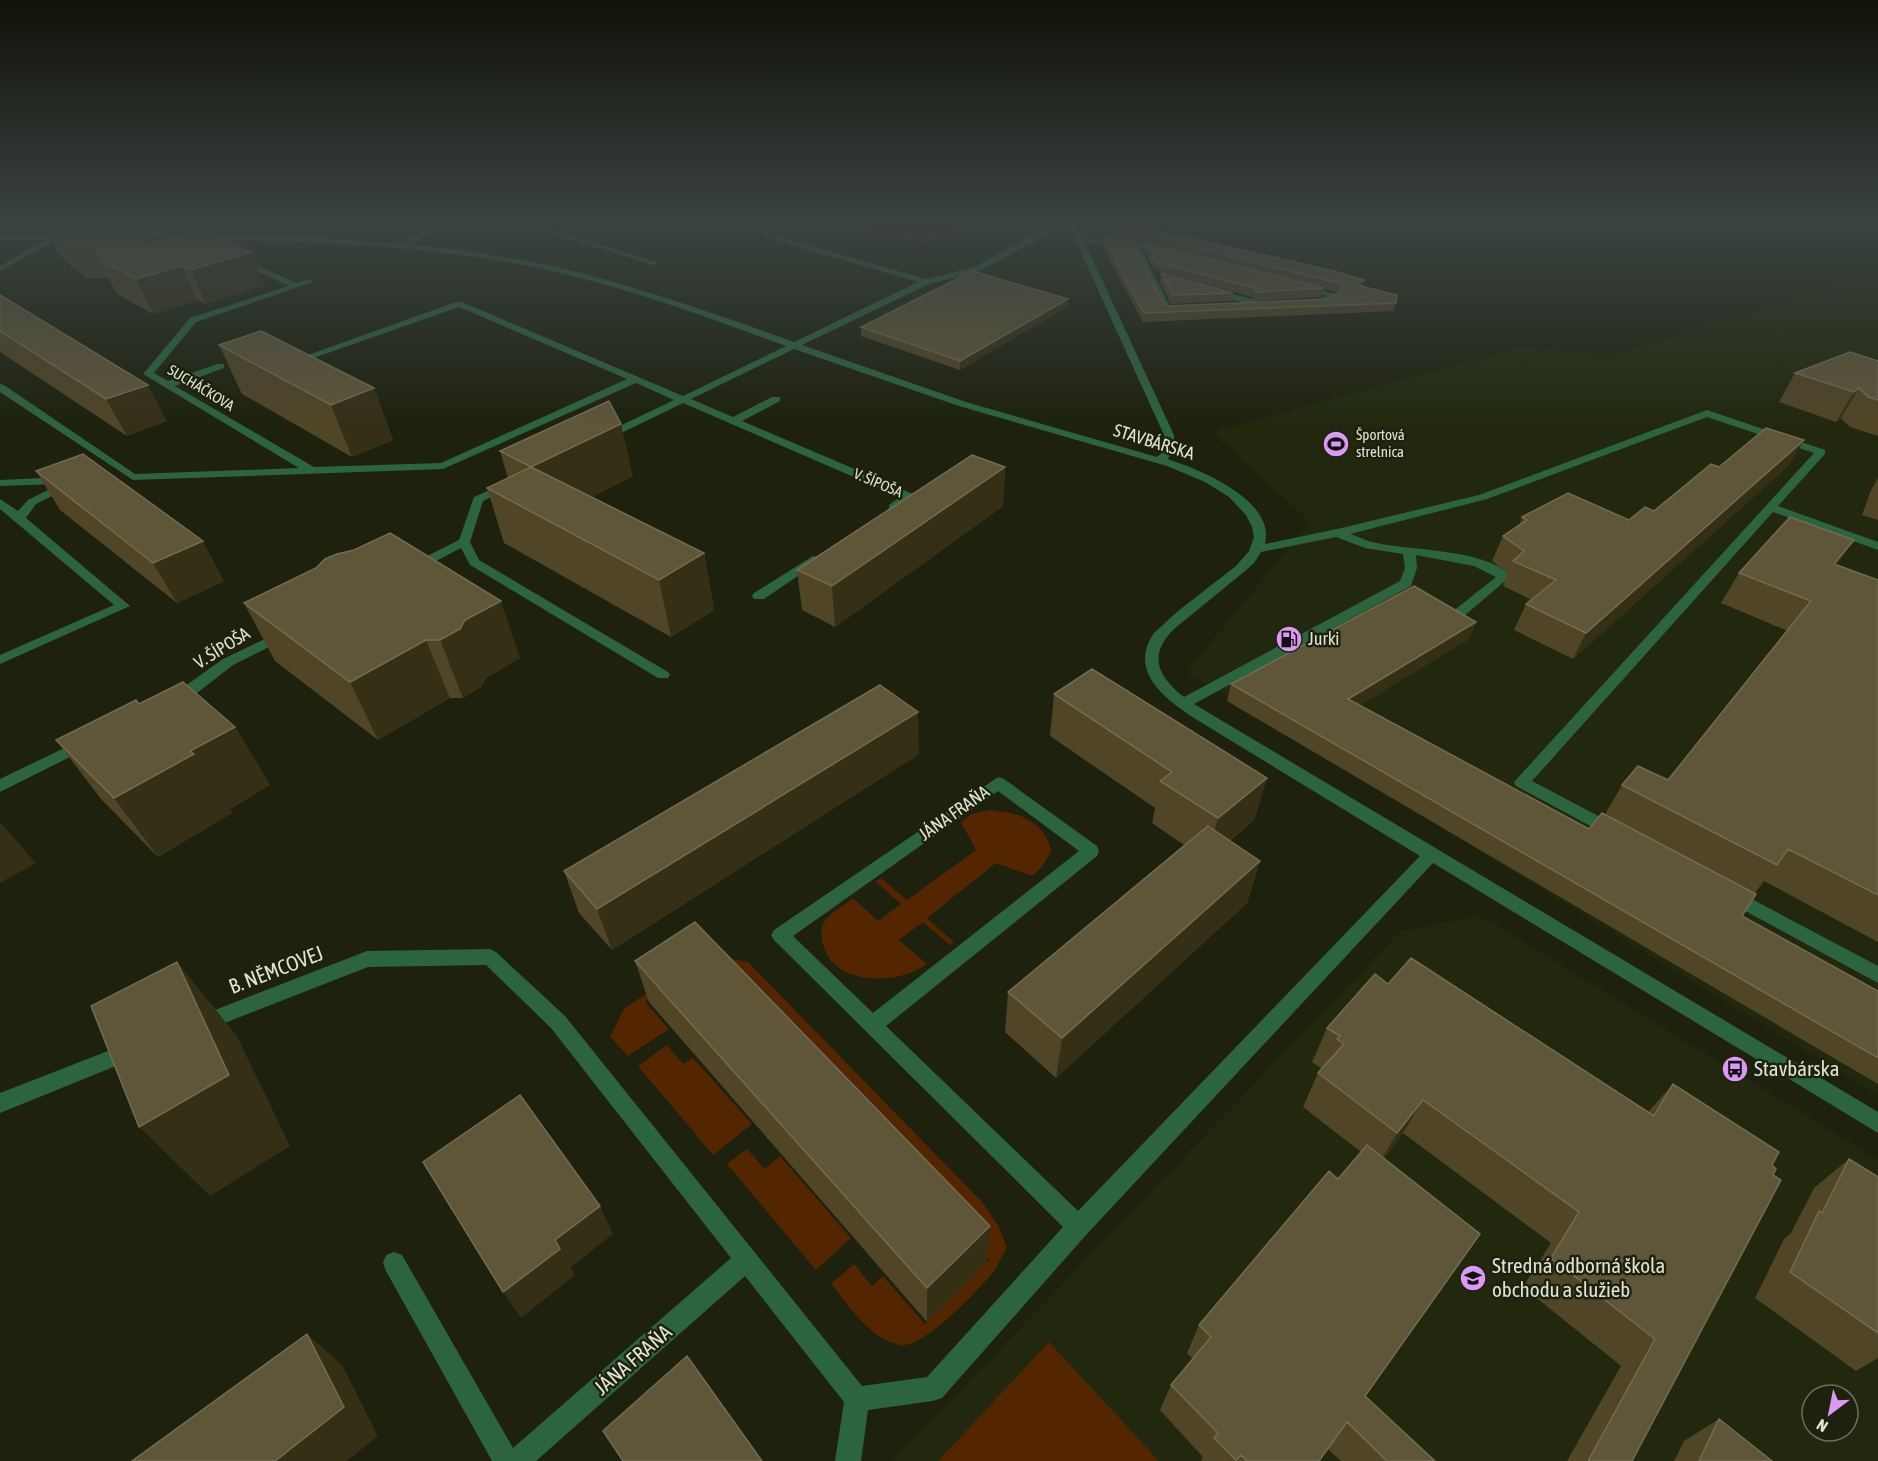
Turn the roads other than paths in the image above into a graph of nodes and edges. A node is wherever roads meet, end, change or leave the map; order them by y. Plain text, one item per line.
1 (277, 292) edge
2 (632, 292) edge
3 (905, 292) edge
4 (1105, 292) edge
5 (1158, 292) edge
6 (1214, 292) edge
7 (1323, 292) edge
8 (1305, 303) edge
9 (1274, 304) edge
10 (1264, 305) junction
11 (1232, 306) edge
12 (1188, 308) edge
13 (793, 347) junction
14 (299, 360) edge
15 (221, 366) edge
16 (636, 379) junction
17 (167, 385) junction
18 (0, 387) edge
19 (776, 399) dead end
20 (681, 400) junction
21 (733, 421) junction
22 (596, 442) edge
23 (1159, 461) junction
24 (312, 471) junction
25 (133, 477) junction
26 (110, 478) edge
27 (521, 478) edge
28 (0, 483) edge
29 (0, 503) edge
30 (1769, 507) junction
31 (881, 515) edge
32 (19, 518) junction
33 (1337, 532) junction
34 (464, 542) junction
35 (1878, 546) edge
36 (1257, 549) junction
37 (1410, 552) junction
38 (825, 553) edge
39 (402, 573) edge
40 (759, 596) dead end
41 (1452, 620) edge
42 (290, 631) edge
43 (0, 660) edge
44 (663, 675) dead end
45 (1183, 704) junction
46 (160, 706) edge
47 (96, 738) edge
48 (0, 786) edge
49 (1627, 838) edge
50 (1431, 855) junction
51 (1721, 890) edge
52 (1878, 975) edge
53 (872, 1025) junction
54 (189, 1029) edge
55 (145, 1046) edge
56 (0, 1102) edge
57 (1878, 1123) edge
58 (1078, 1227) junction
59 (748, 1259) junction
60 (394, 1263) dead end
61 (857, 1399) junction
62 (506, 1461) edge
63 (517, 1461) edge
64 (848, 1461) edge

1 - 17 street, SUCHÁČKOVA
2 - 13 street, STAVBÁRSKA
3 - 13 street
4 - 23 street
5 - 12 street
6 - 10 street
7 - 8 street
9 - 10 street
10 - 11 street
13 - 20 street
13 - 23 street, STAVBÁRSKA
14 - 16 street
15 - 17 street
16 - 20 street
16 - 24 street
17 - 24 street, SUCHÁČKOVA
18 - 25 street
19 - 21 street
20 - 21 street, V. ŠÍPOŠA
20 - 22 street
21 - 31 street, V. ŠÍPOŠA
23 - 36 street, STAVBÁRSKA
24 - 25 street
25 - 26 street
27 - 34 street
28 - 32 street
29 - 32 street
30 - 33 street
30 - 35 street
30 - 49 street
32 - 43 street
33 - 36 street
33 - 37 street
34 - 39 street
34 - 44 street
36 - 45 street
37 - 41 street
37 - 45 street
38 - 40 street
42 - 46 street, V. ŠÍPOŠA
45 - 50 street
47 - 48 street
50 - 57 street
50 - 58 street
51 - 52 street
53 - 53 street, JÁNA FRAŇA
53 - 58 street, JÁNA FRAŇA
54 - 59 street, B. NĚMCOVEJ
55 - 56 street
58 - 61 street
59 - 61 street
59 - 63 street, JÁNA FRAŇA
60 - 62 street
61 - 64 street

